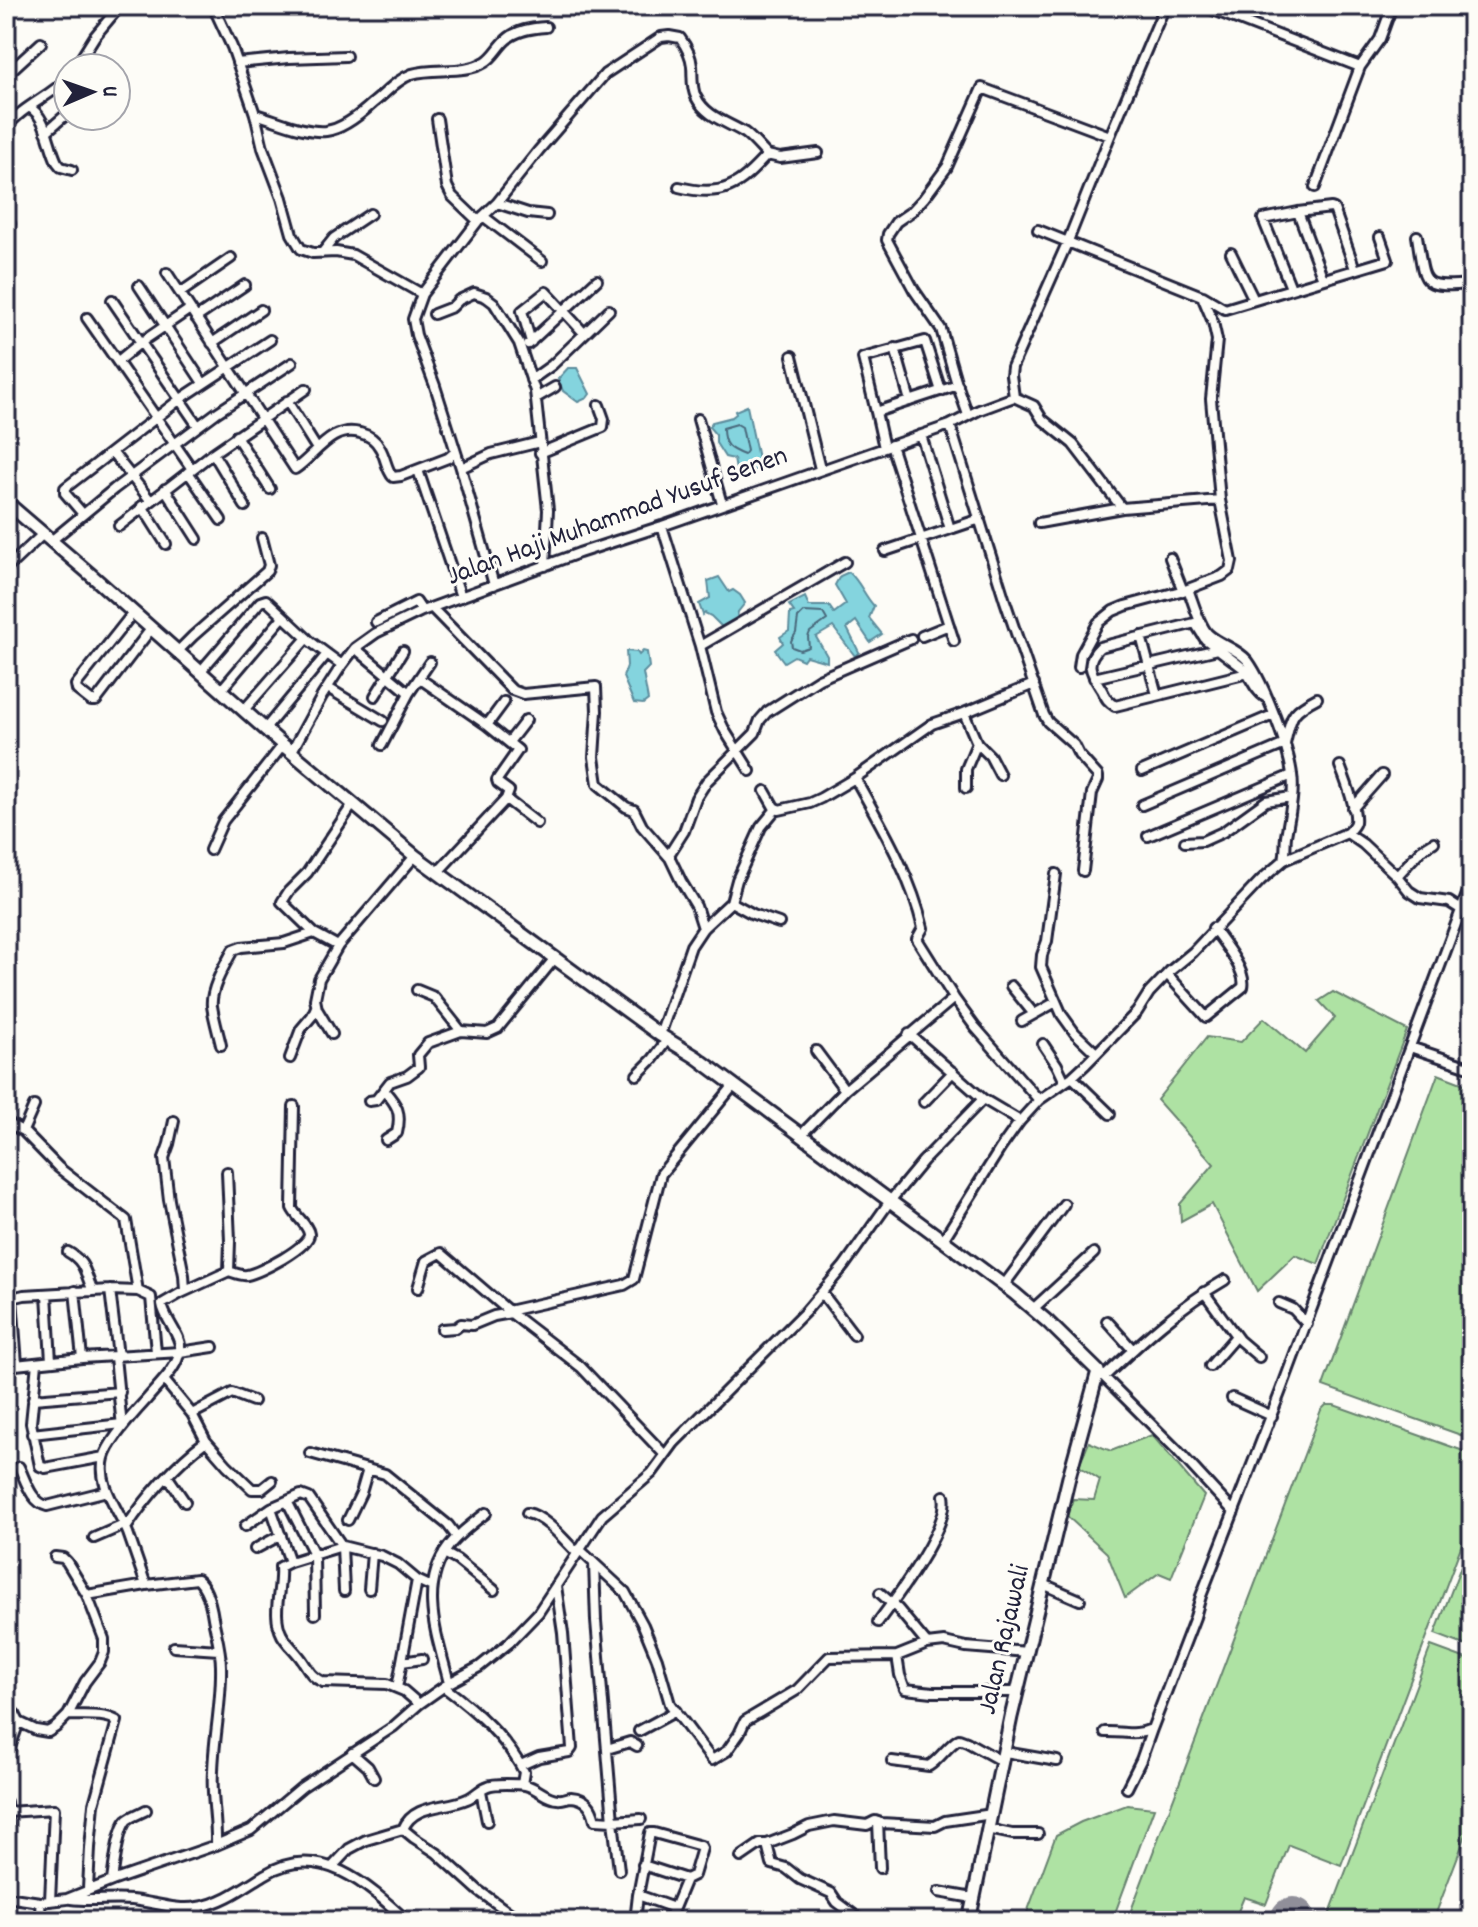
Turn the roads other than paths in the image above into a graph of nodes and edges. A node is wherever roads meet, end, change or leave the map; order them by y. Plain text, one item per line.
1 (120, 6) edge
2 (213, 6) edge
3 (1165, 6) edge
4 (1203, 6) edge
5 (1392, 6) edge
6 (546, 27) dead end
7 (41, 43) dead end
8 (85, 52) edge
9 (346, 56) dead end
10 (237, 63) junction
11 (1360, 67) junction
12 (6, 75) edge
13 (52, 92) edge
14 (29, 107) junction
15 (255, 114) junction
16 (437, 119) dead end
17 (7, 123) edge
18 (52, 127) edge
19 (46, 132) junction
20 (1110, 136) junction
21 (818, 153) dead end
22 (767, 155) junction
23 (72, 170) dead end
24 (679, 187) dead end
25 (1315, 187) dead end
26 (497, 203) junction
27 (1298, 212) junction
28 (370, 214) dead end
29 (547, 215) dead end
30 (480, 219) junction
31 (1038, 230) dead end
32 (1417, 236) dead end
33 (1380, 237) dead end
34 (1068, 241) junction
35 (322, 253) junction
36 (1231, 253) dead end
37 (231, 258) dead end
38 (542, 261) dead end
39 (1355, 269) junction
40 (167, 273) dead end
41 (1323, 279) junction
42 (597, 280) dead end
43 (1472, 284) edge
44 (245, 285) dead end
45 (139, 286) dead end
46 (1291, 288) junction
47 (180, 293) junction
48 (422, 294) junction
49 (1202, 296) junction
50 (112, 300) dead end
51 (1254, 300) junction
52 (190, 309) junction
53 (261, 310) dead end
54 (609, 310) dead end
55 (564, 311) junction
56 (434, 314) dead end
57 (87, 318) dead end
58 (196, 318) junction
59 (165, 326) junction
60 (584, 333) junction
61 (270, 340) dead end
62 (531, 342) junction
63 (140, 343) junction
64 (212, 343) junction
65 (895, 348) junction
66 (522, 350) junction
67 (792, 356) dead end
68 (118, 361) junction
69 (292, 363) dead end
70 (229, 368) junction
71 (531, 380) junction
72 (203, 383) junction
73 (958, 385) junction
74 (555, 387) dead end
75 (306, 389) dead end
76 (941, 391) junction
77 (245, 394) junction
78 (1014, 397) junction
79 (536, 398) junction
80 (179, 400) junction
81 (287, 401) junction
82 (910, 401) junction
83 (599, 405) dead end
84 (876, 412) junction
85 (968, 415) junction
86 (155, 418) junction
87 (261, 418) junction
88 (698, 419) dead end
89 (950, 425) junction
90 (198, 426) junction
91 (921, 435) junction
92 (236, 436) junction
93 (540, 442) junction
94 (174, 444) junction
95 (888, 446) junction
96 (317, 449) junction
97 (112, 452) junction
98 (455, 452) junction
99 (213, 453) junction
100 (540, 453) junction
101 (461, 468) junction
102 (820, 469) junction
103 (190, 470) junction
104 (418, 470) junction
105 (132, 476) junction
106 (165, 489) junction
107 (270, 489) dead end
108 (1220, 500) junction
109 (6, 502) edge
110 (146, 503) junction
111 (722, 504) junction
112 (245, 506) dead end
113 (1122, 508) junction
114 (83, 514) junction
115 (980, 519) junction
116 (221, 520) dead end
117 (1039, 523) dead end
118 (119, 526) dead end
119 (662, 526) junction
120 (950, 529) junction
121 (47, 538) junction
122 (262, 538) dead end
123 (197, 539) dead end
124 (921, 539) junction
125 (166, 544) dead end
126 (885, 551) dead end
127 (1170, 558) dead end
128 (845, 562) dead end
129 (545, 566) junction
130 (6, 569) edge
131 (494, 585) junction
132 (1186, 590) junction
133 (461, 597) junction
134 (427, 609) junction
135 (133, 613) junction
136 (283, 617) junction
137 (376, 622) dead end
138 (949, 625) junction
139 (151, 629) junction
140 (922, 636) dead end
141 (1141, 636) junction
142 (307, 638) junction
143 (911, 639) dead end
144 (954, 641) dead end
145 (700, 646) junction
146 (355, 648) junction
147 (1218, 649) junction
148 (403, 651) dead end
149 (177, 652) junction
150 (327, 654) junction
151 (430, 662) dead end
152 (342, 665) junction
153 (1149, 666) junction
154 (1079, 667) dead end
155 (200, 672) junction
156 (1248, 673) junction
157 (387, 675) junction
158 (419, 678) junction
159 (1094, 678) junction
160 (1034, 684) junction
161 (328, 688) junction
162 (221, 690) junction
163 (409, 693) junction
164 (1157, 695) junction
165 (375, 696) dead end
166 (1265, 697) junction
167 (1317, 698) dead end
168 (504, 702) dead end
169 (244, 710) junction
170 (964, 713) junction
171 (1273, 715) junction
172 (526, 720) dead end
173 (383, 721) dead end
174 (487, 725) junction
175 (265, 729) junction
176 (509, 742) junction
177 (977, 743) junction
178 (1285, 744) junction
179 (382, 745) dead end
180 (287, 748) junction
181 (738, 749) junction
182 (1340, 766) dead end
183 (750, 771) dead end
184 (1142, 771) dead end
185 (1000, 775) dead end
186 (1292, 775) junction
187 (1382, 775) dead end
188 (855, 778) junction
189 (966, 788) dead end
190 (765, 791) dead end
191 (1291, 797) junction
192 (506, 799) junction
193 (353, 804) junction
194 (1142, 805) dead end
195 (1353, 808) junction
196 (776, 809) junction
197 (537, 823) dead end
198 (1347, 833) junction
199 (1148, 836) dead end
200 (1185, 842) dead end
201 (1434, 842) dead end
202 (210, 850) dead end
203 (415, 856) junction
204 (670, 858) junction
205 (1284, 860) junction
206 (1083, 871) dead end
207 (437, 873) junction
208 (1056, 874) dead end
209 (1397, 876) junction
210 (1472, 881) edge
211 (731, 902) junction
212 (1460, 909) junction
213 (779, 923) dead end
214 (703, 928) junction
215 (1213, 928) junction
216 (314, 933) junction
217 (338, 946) junction
218 (555, 958) junction
219 (1167, 974) junction
220 (1011, 986) dead end
221 (417, 990) dead end
222 (954, 998) junction
223 (1056, 1002) junction
224 (316, 1006) junction
225 (1033, 1013) junction
226 (1022, 1021) dead end
227 (461, 1031) junction
228 (332, 1034) dead end
229 (909, 1034) junction
230 (664, 1038) junction
231 (1043, 1044) dead end
232 (221, 1045) dead end
233 (1410, 1047) junction
234 (816, 1051) dead end
235 (1096, 1053) junction
236 (290, 1058) dead end
237 (1472, 1068) edge
238 (953, 1072) junction
239 (637, 1075) dead end
240 (1069, 1080) junction
241 (734, 1085) junction
242 (384, 1090) junction
243 (845, 1090) junction
244 (6, 1091) edge
245 (983, 1099) junction
246 (1039, 1100) junction
247 (369, 1101) dead end
248 (924, 1102) dead end
249 (34, 1106) dead end
250 (294, 1106) dead end
251 (1110, 1114) dead end
252 (174, 1121) dead end
253 (1020, 1121) junction
254 (23, 1131) junction
255 (801, 1135) junction
256 (386, 1140) dead end
257 (227, 1172) dead end
258 (890, 1201) junction
259 (1064, 1204) dead end
260 (943, 1240) junction
261 (68, 1252) dead end
262 (1094, 1253) dead end
263 (229, 1271) junction
264 (1225, 1280) dead end
265 (1004, 1285) junction
266 (6, 1288) edge
267 (418, 1288) dead end
268 (110, 1290) junction
269 (75, 1291) junction
270 (93, 1291) junction
271 (138, 1291) junction
272 (185, 1291) junction
273 (1204, 1292) junction
274 (822, 1293) junction
275 (47, 1294) junction
276 (151, 1297) junction
277 (12, 1298) junction
278 (1279, 1303) dead end
279 (162, 1304) junction
280 (1033, 1309) junction
281 (510, 1312) junction
282 (1107, 1321) dead end
283 (1307, 1324) junction
284 (442, 1329) dead end
285 (854, 1335) dead end
286 (1236, 1336) junction
287 (213, 1347) dead end
288 (1133, 1350) junction
289 (156, 1352) junction
290 (180, 1352) junction
291 (116, 1356) junction
292 (1259, 1357) dead end
293 (82, 1358) junction
294 (51, 1361) junction
295 (37, 1363) junction
296 (17, 1364) junction
297 (6, 1366) edge
298 (1210, 1366) dead end
299 (1101, 1374) junction
300 (164, 1380) junction
301 (120, 1392) junction
302 (1232, 1398) dead end
303 (33, 1399) junction
304 (253, 1401) dead end
305 (192, 1414) junction
306 (1272, 1416) junction
307 (122, 1426) junction
308 (32, 1434) junction
309 (206, 1441) junction
310 (310, 1453) dead end
311 (665, 1455) junction
312 (104, 1457) junction
313 (19, 1467) dead end
314 (368, 1469) junction
315 (168, 1477) junction
316 (272, 1481) dead end
317 (107, 1491) junction
318 (944, 1496) dead end
319 (287, 1501) junction
320 (185, 1502) dead end
321 (271, 1508) junction
322 (1234, 1512) junction
323 (486, 1513) dead end
324 (527, 1513) dead end
325 (348, 1520) dead end
326 (125, 1526) junction
327 (245, 1526) dead end
328 (281, 1535) junction
329 (457, 1537) junction
330 (94, 1538) dead end
331 (342, 1546) junction
332 (255, 1549) dead end
333 (578, 1550) junction
334 (372, 1553) junction
335 (444, 1553) junction
336 (314, 1554) junction
337 (55, 1557) dead end
338 (290, 1562) junction
339 (594, 1562) junction
340 (417, 1580) junction
341 (1043, 1584) junction
342 (146, 1585) junction
343 (556, 1585) junction
344 (432, 1587) junction
345 (369, 1589) dead end
346 (494, 1590) dead end
347 (344, 1591) dead end
348 (880, 1593) dead end
349 (87, 1595) junction
350 (1080, 1600) dead end
351 (892, 1604) junction
352 (315, 1614) dead end
353 (878, 1622) dead end
354 (927, 1644) junction
355 (174, 1647) dead end
356 (219, 1650) junction
357 (1027, 1652) junction
358 (897, 1656) junction
359 (422, 1659) dead end
360 (402, 1662) junction
361 (446, 1685) junction
362 (397, 1688) junction
363 (1018, 1692) junction
364 (419, 1704) junction
365 (6, 1708) edge
366 (676, 1711) junction
367 (68, 1715) junction
368 (19, 1722) junction
369 (1152, 1729) junction
370 (639, 1731) dead end
371 (1105, 1732) dead end
372 (637, 1746) dead end
373 (607, 1749) junction
374 (352, 1753) junction
375 (1004, 1757) junction
376 (6, 1759) edge
377 (892, 1761) dead end
378 (1057, 1761) dead end
379 (521, 1765) junction
380 (374, 1778) dead end
381 (522, 1784) junction
382 (1127, 1788) dead end
383 (481, 1791) junction
384 (6, 1802) edge
385 (146, 1810) dead end
386 (7, 1812) edge
387 (992, 1814) junction
388 (641, 1819) dead end
389 (487, 1821) dead end
390 (613, 1821) junction
391 (878, 1822) junction
392 (403, 1829) junction
393 (988, 1829) junction
394 (6, 1833) edge
395 (1038, 1834) dead end
396 (767, 1844) junction
397 (216, 1845) junction
398 (741, 1857) dead end
399 (643, 1865) junction
400 (333, 1866) junction
401 (880, 1868) dead end
402 (619, 1870) dead end
403 (686, 1879) junction
404 (112, 1881) junction
405 (88, 1889) junction
406 (939, 1892) dead end
407 (638, 1895) junction
408 (6, 1897) edge
409 (973, 1898) junction
410 (67, 1899) junction
411 (45, 1901) junction
412 (199, 1907) junction
413 (674, 1908) junction
414 (41, 1921) edge
415 (202, 1921) edge
416 (407, 1921) edge
417 (521, 1921) edge
418 (635, 1921) edge
419 (668, 1921) edge
420 (875, 1921) edge
421 (969, 1921) edge

1 - 8 street
2 - 10 street
3 - 20 street
4 - 11 street
5 - 11 street
6 - 15 street
7 - 12 street
9 - 10 street
10 - 15 street
11 - 25 street
13 - 14 street
14 - 17 street
14 - 19 street
15 - 35 street
16 - 30 street
18 - 19 street
19 - 23 street
20 - 34 street
20 - 73 street
21 - 22 street
22 - 24 street
22 - 26 street
26 - 29 street
26 - 30 street
27 - 39 street
27 - 41 street
27 - 46 street
28 - 35 street
30 - 38 street
30 - 48 street
31 - 34 street
32 - 43 street
33 - 39 street
34 - 49 street
34 - 78 street
35 - 48 street
36 - 51 street
37 - 47 street
39 - 41 street
40 - 47 street
41 - 46 street
42 - 55 street
44 - 58 street
45 - 59 street
46 - 51 street
47 - 52 street
48 - 98 street
49 - 51 street
49 - 108 street
50 - 63 street
52 - 58 street
52 - 59 street
53 - 64 street
54 - 60 street
55 - 60 street
55 - 62 street
55 - 62 street
56 - 66 street
57 - 68 street
58 - 64 street
59 - 63 street
59 - 72 street
60 - 71 street
61 - 70 street
62 - 66 street
63 - 68 street
63 - 80 street
64 - 70 street
65 - 76 street
65 - 82 street
65 - 84 street
66 - 71 street
67 - 102 street
68 - 86 street
69 - 77 street
70 - 72 street
70 - 77 street
71 - 79 street
72 - 80 street
73 - 76 street
73 - 85 street
74 - 79 street
75 - 81 street
76 - 82 street
77 - 87 street
77 - 90 street
78 - 85 street, Jalan Haji Muhammad Yusuf Senen
78 - 113 street
79 - 93 street
80 - 86 street
80 - 90 street
81 - 87 street
81 - 96 street
82 - 84 street
83 - 100 street
84 - 95 street
85 - 89 street, Jalan Haji Muhammad Yusuf Senen
86 - 94 street
86 - 97 street
87 - 92 street
87 - 96 street
88 - 111 street
89 - 91 street, Jalan Haji Muhammad Yusuf Senen
89 - 115 street
90 - 94 street
91 - 95 street, Jalan Haji Muhammad Yusuf Senen
91 - 120 street
92 - 99 street
92 - 107 street
93 - 100 street
93 - 101 street
94 - 103 street
94 - 105 street
95 - 102 street, Jalan Haji Muhammad Yusuf Senen
95 - 124 street
96 - 104 street
97 - 105 street
97 - 114 street
98 - 101 street
98 - 104 street
99 - 103 street
99 - 112 street
100 - 129 street
101 - 131 street
102 - 111 street, Jalan Haji Muhammad Yusuf Senen
103 - 106 street
103 - 116 street
104 - 133 street
105 - 110 street
105 - 114 street
106 - 110 street
106 - 123 street
108 - 113 street
108 - 132 street
109 - 121 street
110 - 118 street
110 - 125 street
111 - 119 street, Jalan Haji Muhammad Yusuf Senen
113 - 117 street
114 - 121 street
115 - 120 street
115 - 160 street
119 - 129 street, Jalan Haji Muhammad Yusuf Senen
119 - 145 street
120 - 124 street
121 - 130 street
121 - 135 street
122 - 149 street
124 - 126 street
124 - 138 street
127 - 132 street
128 - 145 street
129 - 131 street, Jalan Haji Muhammad Yusuf Senen
131 - 133 street, Jalan Haji Muhammad Yusuf Senen
132 - 154 street
132 - 166 street
133 - 134 street, Jalan Haji Muhammad Yusuf Senen
134 - 137 street
134 - 146 street, Jalan Haji Muhammad Yusuf Senen
134 - 204 street
135 - 139 street
135 - 139 street
136 - 142 street
136 - 155 street
136 - 162 street
138 - 140 street
138 - 144 street
139 - 149 street
141 - 147 street
141 - 153 street
141 - 159 street
142 - 150 street
142 - 169 street
143 - 181 street
145 - 181 street
146 - 152 street, Jalan Haji Muhammad Yusuf Senen
146 - 157 street
147 - 153 street
147 - 156 street
148 - 157 street
149 - 155 street
150 - 152 street
150 - 175 street
151 - 158 street
152 - 161 street, Jalan Haji Muhammad Yusuf Senen
153 - 159 street
153 - 164 street
155 - 162 street
156 - 164 street
156 - 166 street
157 - 163 street
157 - 165 street
158 - 163 street
158 - 174 street
159 - 164 street
160 - 170 street
160 - 206 street
161 - 173 street
161 - 180 street, Jalan Haji Muhammad Yusuf Senen
162 - 169 street
163 - 179 street
166 - 171 street
167 - 178 street
168 - 174 street
169 - 175 street
170 - 177 street
170 - 188 street
171 - 178 street
171 - 184 street
172 - 176 street
174 - 176 street
175 - 180 street
176 - 192 street
177 - 185 street
177 - 189 street
178 - 186 street
178 - 194 street
180 - 193 street
180 - 202 street, Jalan Haji Muhammad Yusuf Senen
181 - 183 street
181 - 204 street
182 - 195 street
186 - 191 street
186 - 199 street
187 - 195 street
188 - 196 street
188 - 222 street
190 - 196 street
191 - 200 street
191 - 205 street
192 - 197 street
192 - 207 street
193 - 203 street
193 - 216 street
195 - 198 street
196 - 211 street
198 - 205 street
198 - 209 street
201 - 209 street
203 - 207 street
203 - 217 street
204 - 214 street
205 - 215 street
207 - 218 street
208 - 223 street
209 - 212 street
210 - 212 street
211 - 213 street
211 - 214 street
212 - 233 street
214 - 230 street
215 - 219 street
215 - 219 street
216 - 217 street
216 - 232 street
217 - 224 street
218 - 227 street
218 - 230 street
219 - 235 street
220 - 225 street
221 - 227 street
222 - 229 street
222 - 246 street
223 - 225 street
223 - 235 street
224 - 228 street
224 - 236 street
225 - 226 street
227 - 242 street
229 - 238 street
229 - 243 street
230 - 239 street
230 - 241 street
231 - 240 street
233 - 237 street
233 - 283 street
234 - 243 street
235 - 240 street
238 - 245 street
238 - 248 street
240 - 246 street
240 - 251 street
241 - 255 street
241 - 281 street
242 - 247 street
242 - 256 street
243 - 255 street
244 - 254 street
245 - 253 street
245 - 258 street
246 - 253 street
249 - 254 street
250 - 263 street
252 - 272 street
253 - 260 street
254 - 271 street
255 - 258 street
257 - 263 street
258 - 260 street
258 - 274 street
259 - 265 street
260 - 265 street
261 - 270 street
262 - 280 street
263 - 272 street
264 - 273 street
265 - 280 street
266 - 277 street
267 - 281 street
268 - 270 street
268 - 271 street
268 - 291 street
269 - 270 street
269 - 275 street
269 - 293 street
271 - 276 street
272 - 279 street
273 - 286 street
273 - 288 street
274 - 285 street
274 - 311 street
275 - 277 street
275 - 294 street
276 - 279 street
276 - 289 street
277 - 296 street
278 - 283 street
279 - 290 street
280 - 299 street
281 - 284 street
281 - 311 street
282 - 288 street
283 - 306 street
286 - 292 street
286 - 298 street
287 - 290 street
288 - 299 street
289 - 290 street
289 - 291 street
290 - 300 street
291 - 293 street
291 - 301 street
293 - 294 street
294 - 295 street
295 - 296 street
295 - 303 street
296 - 297 street
299 - 322 street
299 - 341 street, Jalan Rajawali
300 - 305 street
300 - 307 street
301 - 303 street
301 - 307 street
302 - 306 street
303 - 308 street
304 - 305 street
305 - 309 street
306 - 322 street
307 - 308 street
307 - 312 street
308 - 312 street
309 - 315 street
309 - 316 street
310 - 314 street
311 - 333 street
312 - 317 street
313 - 317 street
314 - 325 street
314 - 329 street
315 - 320 street
315 - 326 street
317 - 326 street
318 - 351 street
319 - 321 street
319 - 331 street
319 - 336 street
321 - 327 street
321 - 328 street
322 - 369 street
323 - 329 street
324 - 333 street
326 - 330 street
326 - 342 street
328 - 332 street
328 - 338 street
329 - 335 street
331 - 334 street
331 - 336 street
331 - 347 street
333 - 339 street
333 - 343 street
334 - 340 street
334 - 345 street
335 - 344 street
335 - 346 street
336 - 338 street
336 - 352 street
337 - 349 street
338 - 362 street
339 - 366 street
339 - 373 street
340 - 344 street
340 - 360 street
341 - 350 street
341 - 357 street, Jalan Rajawali
342 - 349 street
342 - 356 street
343 - 361 street
343 - 379 street
344 - 361 street
348 - 351 street
349 - 367 street
351 - 353 street
351 - 354 street
354 - 357 street
354 - 358 street
355 - 356 street
356 - 397 street
357 - 363 street, Jalan Rajawali
358 - 363 street
358 - 366 street
359 - 360 street
360 - 362 street
361 - 364 street
361 - 379 street
362 - 364 street
363 - 375 street, Jalan Rajawali
364 - 374 street
365 - 368 street
366 - 370 street
367 - 368 street
367 - 405 street
368 - 376 street
369 - 371 street
369 - 382 street
372 - 373 street
373 - 390 street
374 - 380 street
374 - 397 street
375 - 377 street
375 - 378 street
375 - 387 street, Jalan Rajawali
379 - 381 street
381 - 383 street
381 - 390 street
383 - 389 street
383 - 392 street
384 - 386 street
385 - 404 street
386 - 394 street
386 - 411 street
387 - 391 street
387 - 393 street, Jalan Rajawali
388 - 390 street
390 - 402 street
391 - 396 street
391 - 401 street
392 - 400 street
392 - 417 street
393 - 395 street
393 - 409 street, Jalan Rajawali
396 - 398 street
396 - 420 street
397 - 404 street
399 - 403 street
399 - 403 street
399 - 407 street
400 - 412 street
400 - 416 street
403 - 413 street
404 - 405 street
405 - 410 street
406 - 409 street
407 - 413 street
407 - 418 street
408 - 411 street
409 - 421 street, Jalan Rajawali
410 - 411 street
410 - 412 street
411 - 414 street
412 - 415 street
413 - 419 street

